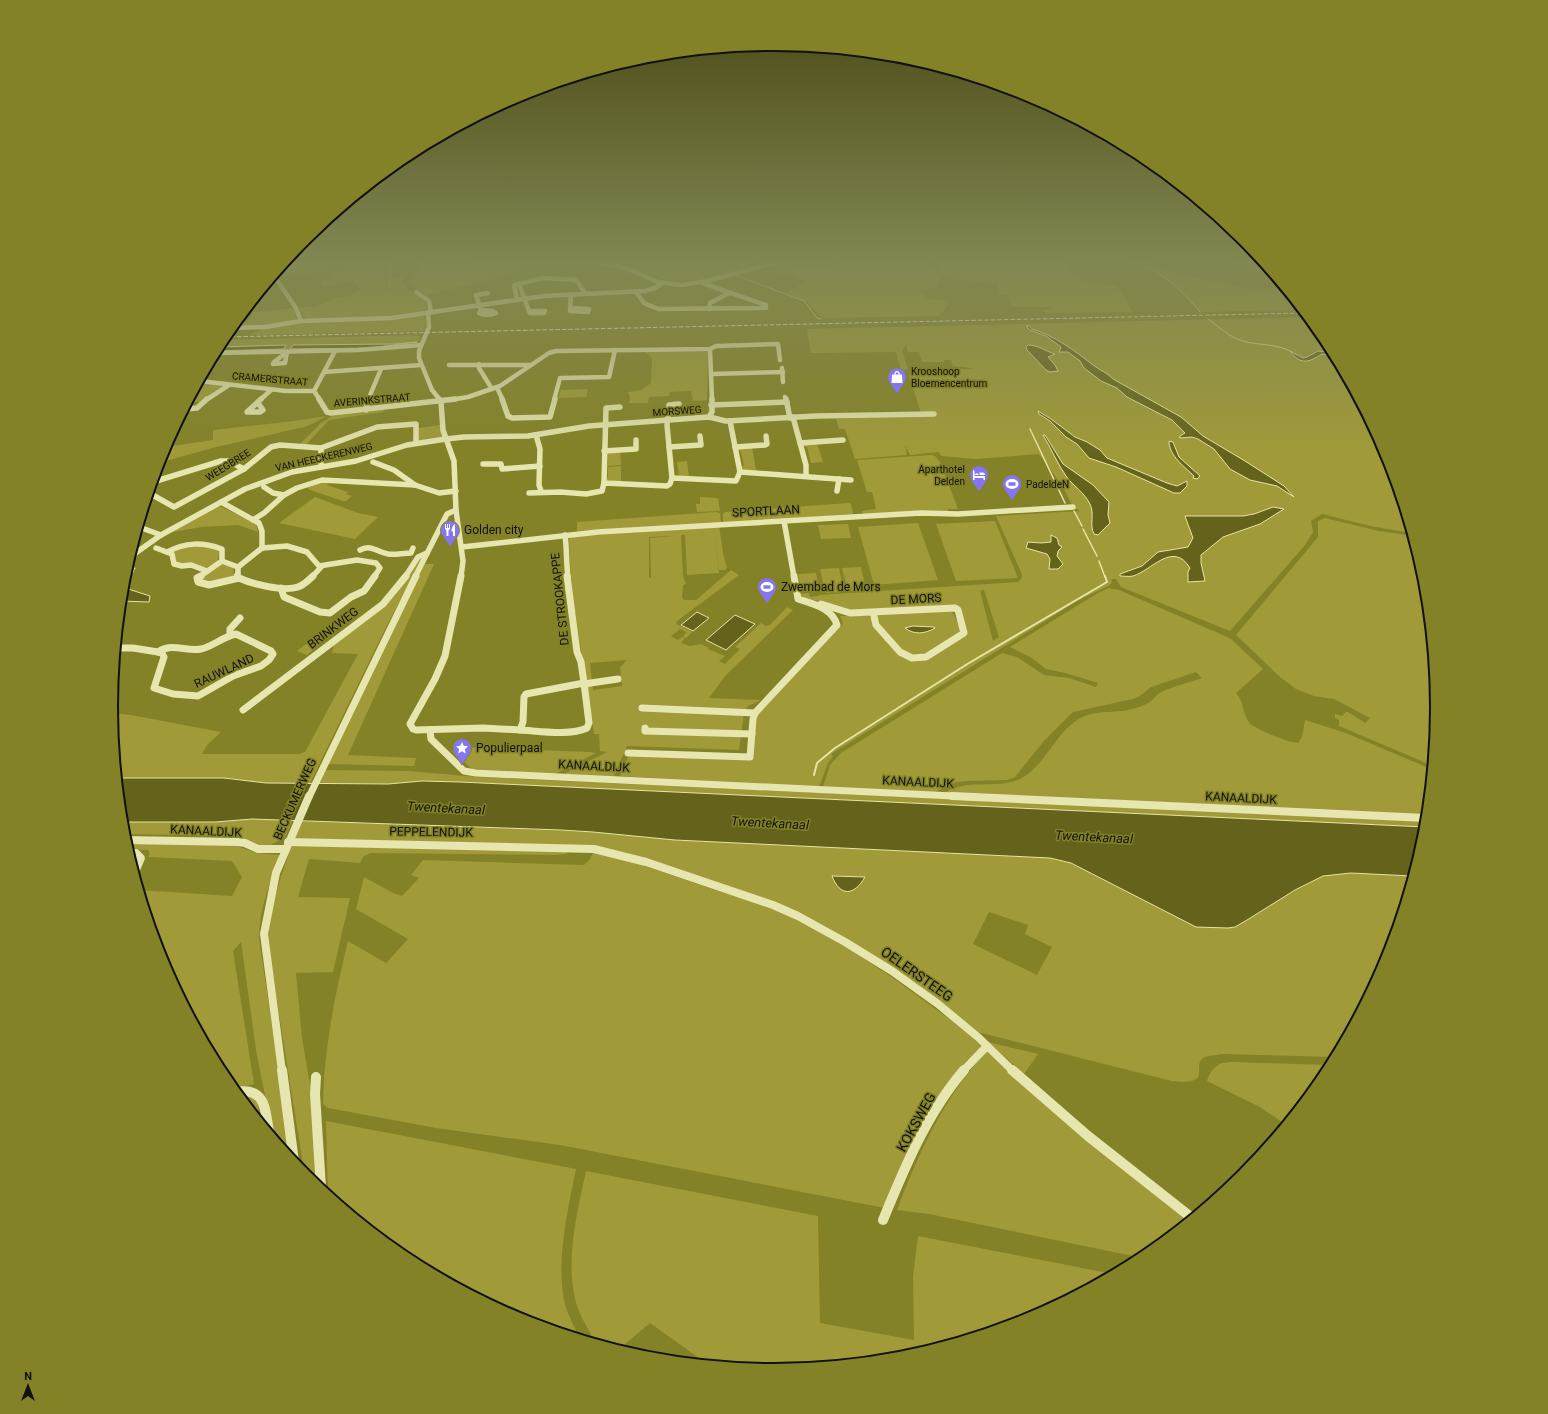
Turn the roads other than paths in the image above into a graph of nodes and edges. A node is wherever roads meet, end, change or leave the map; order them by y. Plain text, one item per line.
1 (277, 325) edge
2 (429, 325) edge
3 (240, 328) edge
4 (420, 345) junction
5 (710, 349) junction
6 (336, 350) junction
7 (615, 350) junction
8 (223, 353) edge
9 (780, 360) dead end
10 (449, 364) dead end
11 (479, 364) junction
12 (421, 365) junction
13 (531, 365) junction
14 (381, 369) junction
15 (324, 372) junction
16 (711, 374) junction
17 (205, 382) edge
18 (783, 382) dead end
19 (229, 385) junction
20 (494, 388) junction
21 (271, 390) junction
22 (314, 391) junction
23 (441, 402) junction
24 (258, 403) dead end
25 (679, 404) dead end
26 (711, 405) junction
27 (620, 407) dead end
28 (190, 409) edge
29 (366, 410) junction
30 (934, 414) dead end
31 (709, 417) junction
32 (791, 417) junction
33 (668, 421) junction
34 (730, 421) junction
35 (604, 425) junction
36 (359, 433) junction
37 (536, 435) junction
38 (700, 436) dead end
39 (766, 436) dead end
40 (334, 437) dead end
41 (366, 438) dead end
42 (343, 439) junction
43 (446, 439) junction
44 (636, 440) dead end
45 (844, 440) dead end
46 (416, 443) junction
47 (800, 443) junction
48 (669, 446) junction
49 (735, 447) junction
50 (321, 448) junction
51 (604, 451) junction
52 (373, 462) dead end
53 (483, 464) dead end
54 (540, 466) junction
55 (322, 467) junction
56 (244, 469) junction
57 (740, 472) junction
58 (806, 476) junction
59 (672, 478) junction
60 (406, 479) junction
61 (839, 479) junction
62 (159, 480) edge
63 (851, 480) dead end
64 (604, 483) junction
65 (392, 484) junction
66 (415, 485) junction
67 (264, 487) dead end
68 (541, 491) junction
69 (837, 491) dead end
70 (456, 492) junction
71 (529, 493) dead end
72 (153, 495) edge
73 (284, 495) junction
74 (221, 502) junction
75 (1073, 507) dead end
76 (456, 510) junction
77 (253, 520) junction
78 (784, 521) junction
79 (143, 528) edge
80 (161, 535) junction
81 (565, 535) junction
82 (462, 547) junction
83 (156, 548) dead end
84 (262, 548) junction
85 (360, 550) dead end
86 (137, 552) edge
87 (167, 552) junction
88 (427, 553) junction
89 (386, 554) junction
90 (222, 561) junction
91 (376, 563) junction
92 (238, 566) junction
93 (322, 566) junction
94 (207, 571) junction
95 (239, 578) junction
96 (280, 588) junction
97 (805, 602) junction
98 (872, 612) junction
99 (240, 618) dead end
100 (230, 635) junction
101 (121, 648) edge
102 (158, 652) junction
103 (618, 679) dead end
104 (584, 684) junction
105 (642, 708) dead end
106 (243, 710) dead end
107 (755, 713) junction
108 (645, 728) dead end
109 (430, 730) junction
110 (520, 730) junction
111 (752, 734) junction
112 (628, 753) dead end
113 (1420, 818) edge
114 (132, 840) edge
115 (287, 846) junction
116 (574, 848) joint
117 (135, 853) edge
118 (137, 865) edge
119 (987, 1046) junction
120 (316, 1076) dead end
121 (243, 1090) edge
122 (268, 1124) edge
123 (293, 1152) edge
124 (320, 1181) edge
125 (1188, 1215) edge
126 (882, 1220) dead end

1 - 3 street
2 - 4 street
4 - 6 street
4 - 12 street
5 - 7 street, AVERINKSTRAAT
5 - 9 street, AVERINKSTRAAT
5 - 16 street
6 - 8 street
6 - 15 street
7 - 13 street, AVERINKSTRAAT
7 - 20 street
10 - 11 street
11 - 13 street
11 - 20 street
12 - 14 street
12 - 23 street
13 - 20 street, AVERINKSTRAAT
14 - 15 street
14 - 29 street
15 - 22 street
16 - 18 street
16 - 26 street
17 - 19 street, CRAMERSTRAAT
19 - 21 street, CRAMERSTRAAT
19 - 28 street
20 - 23 street, AVERINKSTRAAT
21 - 22 street, CRAMERSTRAAT
21 - 24 street
22 - 29 street, AVERINKSTRAAT
23 - 29 street, AVERINKSTRAAT
23 - 43 street
25 - 33 street
26 - 31 street
26 - 32 street
27 - 35 street
30 - 32 street, MORSWEG
31 - 33 street, MORSWEG
31 - 34 street, MORSWEG
32 - 34 street, MORSWEG
32 - 47 street
33 - 35 street, MORSWEG
33 - 48 street
34 - 49 street
35 - 37 street, MORSWEG
35 - 51 street
36 - 41 street
36 - 42 street
36 - 46 street
37 - 43 street, MORSWEG
37 - 54 street
38 - 48 street
39 - 49 street
40 - 42 street
42 - 50 street
43 - 46 street, VAN HEECKERENWEG
43 - 70 street
44 - 51 street
45 - 47 street
46 - 55 street, VAN HEECKERENWEG
47 - 58 street
48 - 59 street
49 - 57 street
50 - 55 street
50 - 56 street, WEEGBREE
51 - 64 street
52 - 60 street
53 - 54 street
54 - 68 street
55 - 74 street, VAN HEECKERENWEG
56 - 62 street
56 - 72 street, WEEGBREE
57 - 58 street
57 - 59 street
58 - 61 street
59 - 64 street
60 - 65 street
60 - 66 street
61 - 63 street
61 - 69 street
64 - 68 street
65 - 66 street
65 - 73 street
66 - 70 street
67 - 73 street
68 - 71 street
70 - 76 street
73 - 77 street
74 - 77 street
74 - 80 street, VAN HEECKERENWEG
75 - 78 street, SPORTLAAN
76 - 82 street
76 - 88 street, BECKUMERWEG
77 - 84 street
78 - 81 street, SPORTLAAN
78 - 97 street
79 - 80 street
80 - 86 street, VAN HEECKERENWEG
81 - 82 street, SPORTLAAN
81 - 104 street, DE STROOKAPPE
82 - 109 street
83 - 87 street
84 - 92 street
84 - 93 street
85 - 89 street
87 - 90 street
87 - 94 street
88 - 89 street
88 - 106 street, BRINKWEG
88 - 115 street, BECKUMERWEG
89 - 91 street
90 - 92 street
90 - 94 street
91 - 93 street
91 - 96 street
92 - 95 street
93 - 96 street
94 - 95 street
95 - 96 street
97 - 98 street, DE MORS
97 - 107 street
98 - 98 street, DE MORS
99 - 100 street
100 - 102 street
100 - 102 street, RAUWLAND
101 - 102 street
103 - 104 street
104 - 110 street
104 - 110 street, DE STROOKAPPE
105 - 107 street
107 - 111 street
108 - 111 street
109 - 110 street
109 - 113 street, KANAALDIJK
111 - 112 street
114 - 115 street, KANAALDIJK
115 - 116 street, PEPPELENDIJK
115 - 123 street, BECKUMERWEG
116 - 119 street, OELERSTEEG
117 - 118 street
119 - 125 street, OELERSTEEG
119 - 126 street, KOKSWEG
120 - 124 street
121 - 122 street

